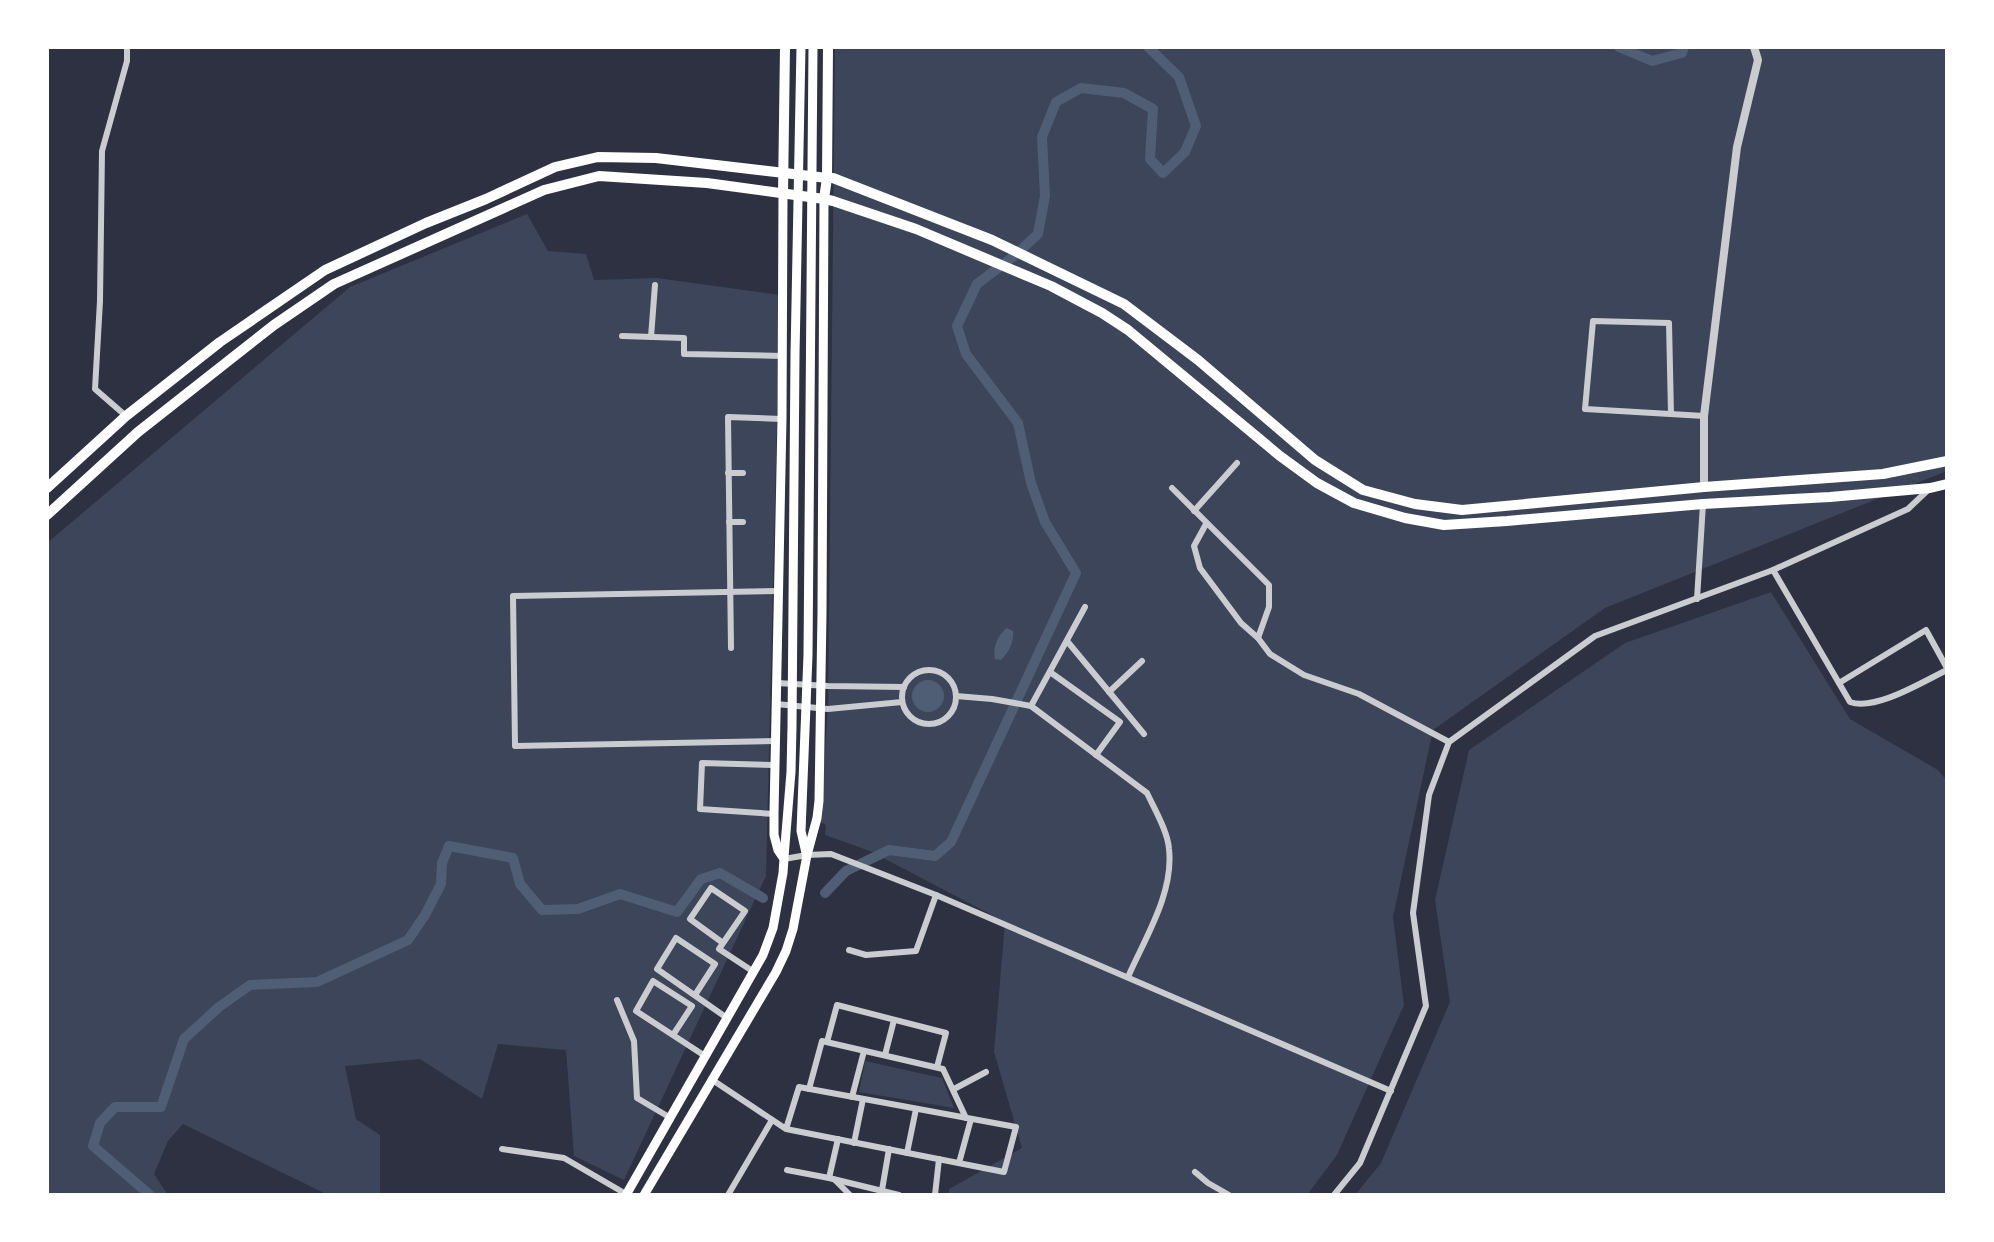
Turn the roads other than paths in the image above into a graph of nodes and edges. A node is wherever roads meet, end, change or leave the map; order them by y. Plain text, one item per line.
1 (127, 47) edge
2 (785, 47) edge
3 (802, 47) edge
4 (813, 47) edge
5 (828, 47) edge
6 (1754, 47) edge
7 (783, 173) junction
8 (827, 177) junction
9 (783, 194) junction
10 (824, 200) junction
11 (655, 285) dead end
12 (622, 336) dead end
13 (650, 337) junction
14 (783, 356) junction
15 (1671, 414) junction
16 (126, 416) junction
17 (1704, 416) junction
18 (782, 419) junction
19 (1947, 461) edge
20 (1237, 463) dead end
21 (728, 473) junction
22 (743, 473) dead end
23 (1947, 484) edge
24 (1704, 487) junction
25 (47, 488) edge
26 (1172, 488) dead end
27 (1930, 488) junction
28 (1703, 504) junction
29 (1194, 511) junction
30 (47, 515) edge
31 (729, 522) junction
32 (743, 522) dead end
33 (1206, 524) junction
34 (1773, 570) junction
35 (730, 591) junction
36 (779, 591) junction
37 (1697, 598) junction
38 (1085, 607) dead end
39 (1258, 638) junction
40 (1067, 641) junction
41 (731, 648) dead end
42 (1142, 661) dead end
43 (1947, 669) edge
44 (1049, 672) junction
45 (777, 683) junction
46 (1839, 683) junction
47 (821, 685) junction
48 (904, 687) junction
49 (1110, 692) junction
50 (956, 696) junction
51 (902, 702) junction
52 (776, 704) junction
53 (1031, 706) junction
54 (821, 708) junction
55 (1127, 714) junction
56 (1120, 722) junction
57 (1144, 734) dead end
58 (776, 741) junction
59 (1449, 742) junction
60 (1096, 755) junction
61 (775, 765) junction
62 (774, 814) junction
63 (807, 855) junction
64 (783, 859) junction
65 (936, 895) junction
66 (723, 943) junction
67 (849, 950) dead end
68 (754, 972) junction
69 (1128, 977) junction
70 (695, 995) junction
71 (617, 1000) dead end
72 (727, 1018) junction
73 (894, 1020) junction
74 (673, 1035) junction
75 (827, 1042) junction
76 (864, 1051) junction
77 (885, 1055) junction
78 (705, 1056) junction
79 (937, 1067) junction
80 (697, 1071) junction
81 (986, 1072) dead end
82 (712, 1079) junction
83 (809, 1089) junction
84 (954, 1089) junction
85 (1391, 1091) junction
86 (852, 1097) junction
87 (863, 1099) junction
88 (916, 1109) junction
89 (669, 1117) junction
90 (968, 1118) junction
91 (772, 1120) junction
92 (786, 1129) junction
93 (838, 1139) junction
94 (854, 1143) junction
95 (502, 1149) dead end
96 (889, 1149) junction
97 (907, 1153) junction
98 (939, 1159) junction
99 (959, 1163) junction
100 (787, 1170) dead end
101 (1195, 1172) dead end
102 (831, 1178) junction
103 (881, 1190) junction
104 (626, 1194) edge
105 (900, 1194) edge
106 (644, 1195) edge
107 (727, 1195) edge
108 (850, 1195) edge
109 (935, 1195) edge
110 (1229, 1195) edge
111 (1334, 1195) edge

1 - 16 street
2 - 7 main road
3 - 64 main road
4 - 63 main road
5 - 8 main road
6 - 17 street
7 - 8 main road
7 - 9 main road
7 - 16 main road
8 - 10 main road
8 - 24 main road
9 - 10 main road
9 - 14 main road
9 - 30 main road
10 - 28 main road
10 - 47 main road
11 - 13 street
12 - 13 street
13 - 14 street
14 - 18 main road
15 - 15 street
15 - 17 street
16 - 25 main road
17 - 24 street
18 - 21 street
18 - 36 main road
19 - 24 main road
20 - 29 street
21 - 22 street
21 - 31 street
23 - 27 main road
26 - 29 street
27 - 28 main road
27 - 34 street
28 - 37 street
29 - 33 street
31 - 32 street
31 - 35 street
33 - 39 street
33 - 39 street
34 - 37 street
34 - 46 street
35 - 36 street
35 - 41 street
35 - 58 street
36 - 45 main road
37 - 59 street
38 - 40 street
39 - 59 street
40 - 44 street
40 - 49 street
42 - 49 street
43 - 46 street
43 - 46 street
44 - 53 street
44 - 56 street
45 - 47 street
45 - 52 main road
47 - 48 street
47 - 54 main road
48 - 50 street
48 - 51 street
49 - 55 street
50 - 51 street
50 - 53 street
51 - 54 street
52 - 54 street
52 - 58 main road
53 - 60 street
54 - 63 main road
55 - 56 street
55 - 57 street
56 - 60 street
58 - 61 main road
59 - 85 street
60 - 69 street
61 - 62 main road
61 - 62 street
62 - 64 main road
63 - 64 street
63 - 65 street
63 - 82 main road
64 - 68 main road
65 - 67 street
65 - 69 street
66 - 66 street
66 - 68 street
68 - 72 main road
69 - 85 street
70 - 70 street
70 - 72 street
71 - 89 street
72 - 78 main road
73 - 75 street
73 - 77 street
73 - 79 street
74 - 74 street
74 - 78 street
75 - 76 street
75 - 83 street
76 - 77 street
76 - 86 street
77 - 79 street
78 - 80 main road
79 - 84 street
80 - 82 main road
80 - 89 main road
81 - 84 street
82 - 91 street
82 - 106 main road
83 - 86 street
83 - 92 street
84 - 90 street
85 - 111 street
86 - 87 street
87 - 88 street
87 - 94 street
88 - 90 street
88 - 97 street
89 - 104 main road
90 - 99 street
90 - 99 street
91 - 92 street
91 - 107 street
92 - 93 street
93 - 94 street
93 - 102 street
94 - 96 street
95 - 104 street
96 - 97 street
96 - 103 street
97 - 98 street
98 - 99 street
98 - 109 street
100 - 102 street
101 - 110 street
102 - 103 street
102 - 108 street
103 - 105 street

